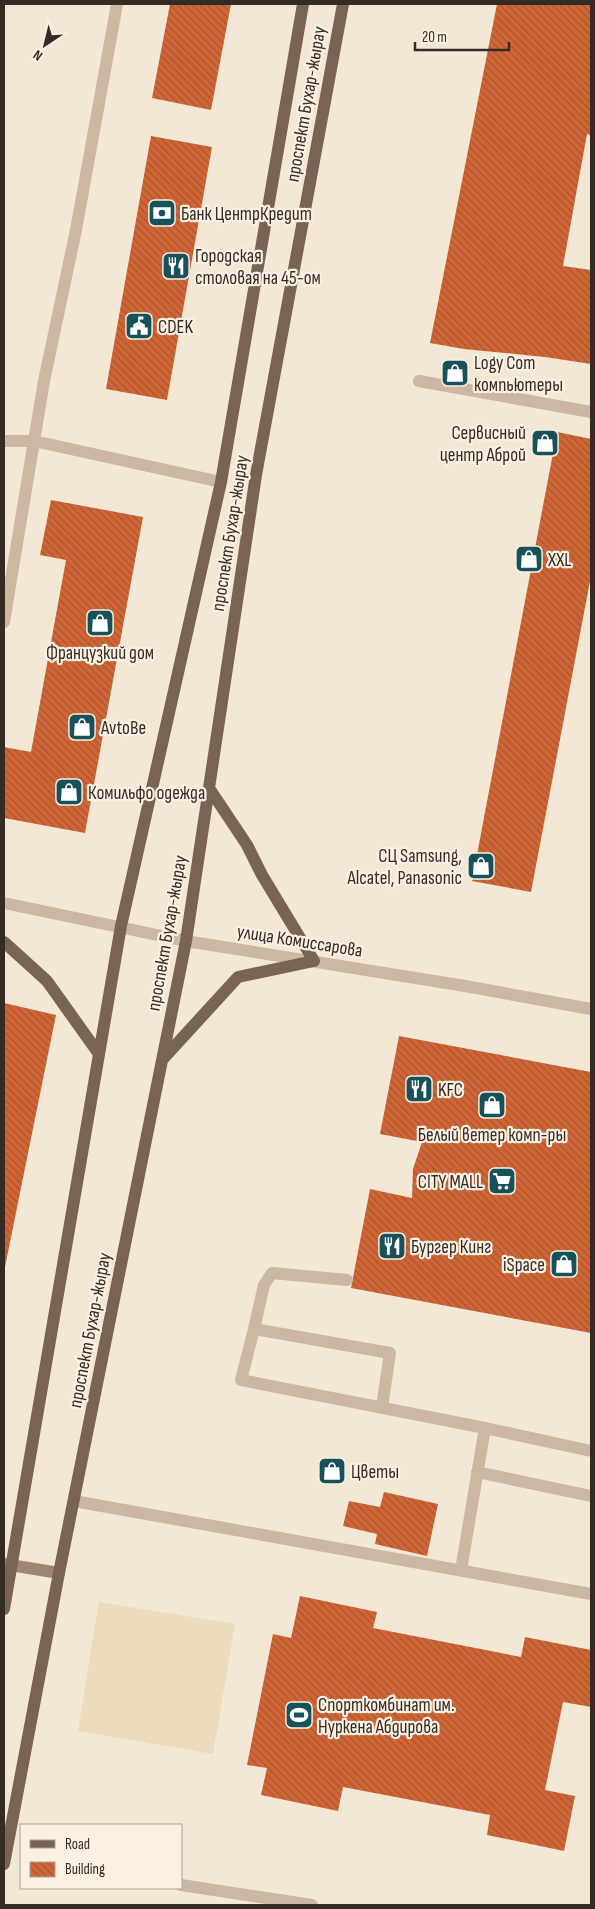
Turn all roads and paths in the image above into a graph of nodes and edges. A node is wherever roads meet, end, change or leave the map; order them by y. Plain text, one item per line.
1 (117, 4) edge
2 (303, 4) edge
3 (343, 4) edge
4 (419, 381) dead end
5 (591, 412) edge
6 (4, 441) edge
7 (34, 441) junction
8 (221, 482) junction
9 (4, 622) edge
10 (209, 788) junction
11 (4, 903) edge
12 (121, 926) junction
13 (186, 941) junction
14 (4, 942) edge
15 (314, 961) junction
16 (591, 1009) edge
17 (99, 1054) junction
18 (162, 1060) junction
19 (347, 1280) dead end
20 (254, 1328) junction
21 (382, 1407) junction
22 (485, 1428) junction
23 (591, 1451) edge
24 (477, 1472) junction
25 (591, 1496) edge
26 (74, 1501) junction
27 (8, 1565) edge
28 (461, 1570) junction
29 (60, 1573) junction
30 (591, 1594) edge
31 (4, 1609) edge
32 (4, 1864) edge
33 (182, 1886) edge
34 (312, 1905) edge

1 - 7 street
2 - 8 main road, проспект Бухар-жырау
3 - 10 main road, проспект Бухар-жырау
4 - 5 street
6 - 7 street
7 - 8 street
7 - 9 street
8 - 12 main road, проспект Бухар-жырау
10 - 13 main road, проспект Бухар-жырау
10 - 15 main road
11 - 12 street, улица Комиссарова
12 - 13 street, улица Комиссарова
12 - 17 main road, проспект Бухар-жырау
13 - 15 street, улица Комиссарова
13 - 18 main road, проспект Бухар-жырау
14 - 17 main road
15 - 16 street, улица Комиссарова
15 - 18 main road
17 - 27 main road, проспект Бухар-жырау
18 - 26 main road, проспект Бухар-жырау
19 - 20 street
20 - 21 street
20 - 21 street
21 - 22 street
22 - 23 street
22 - 24 street
24 - 25 street
24 - 28 street
26 - 28 street
26 - 29 main road, проспект Бухар-жырау
27 - 29 main road
27 - 31 main road, проспект Бухар-жырау
28 - 30 street
29 - 32 main road, проспект Бухар-жырау
33 - 34 street

